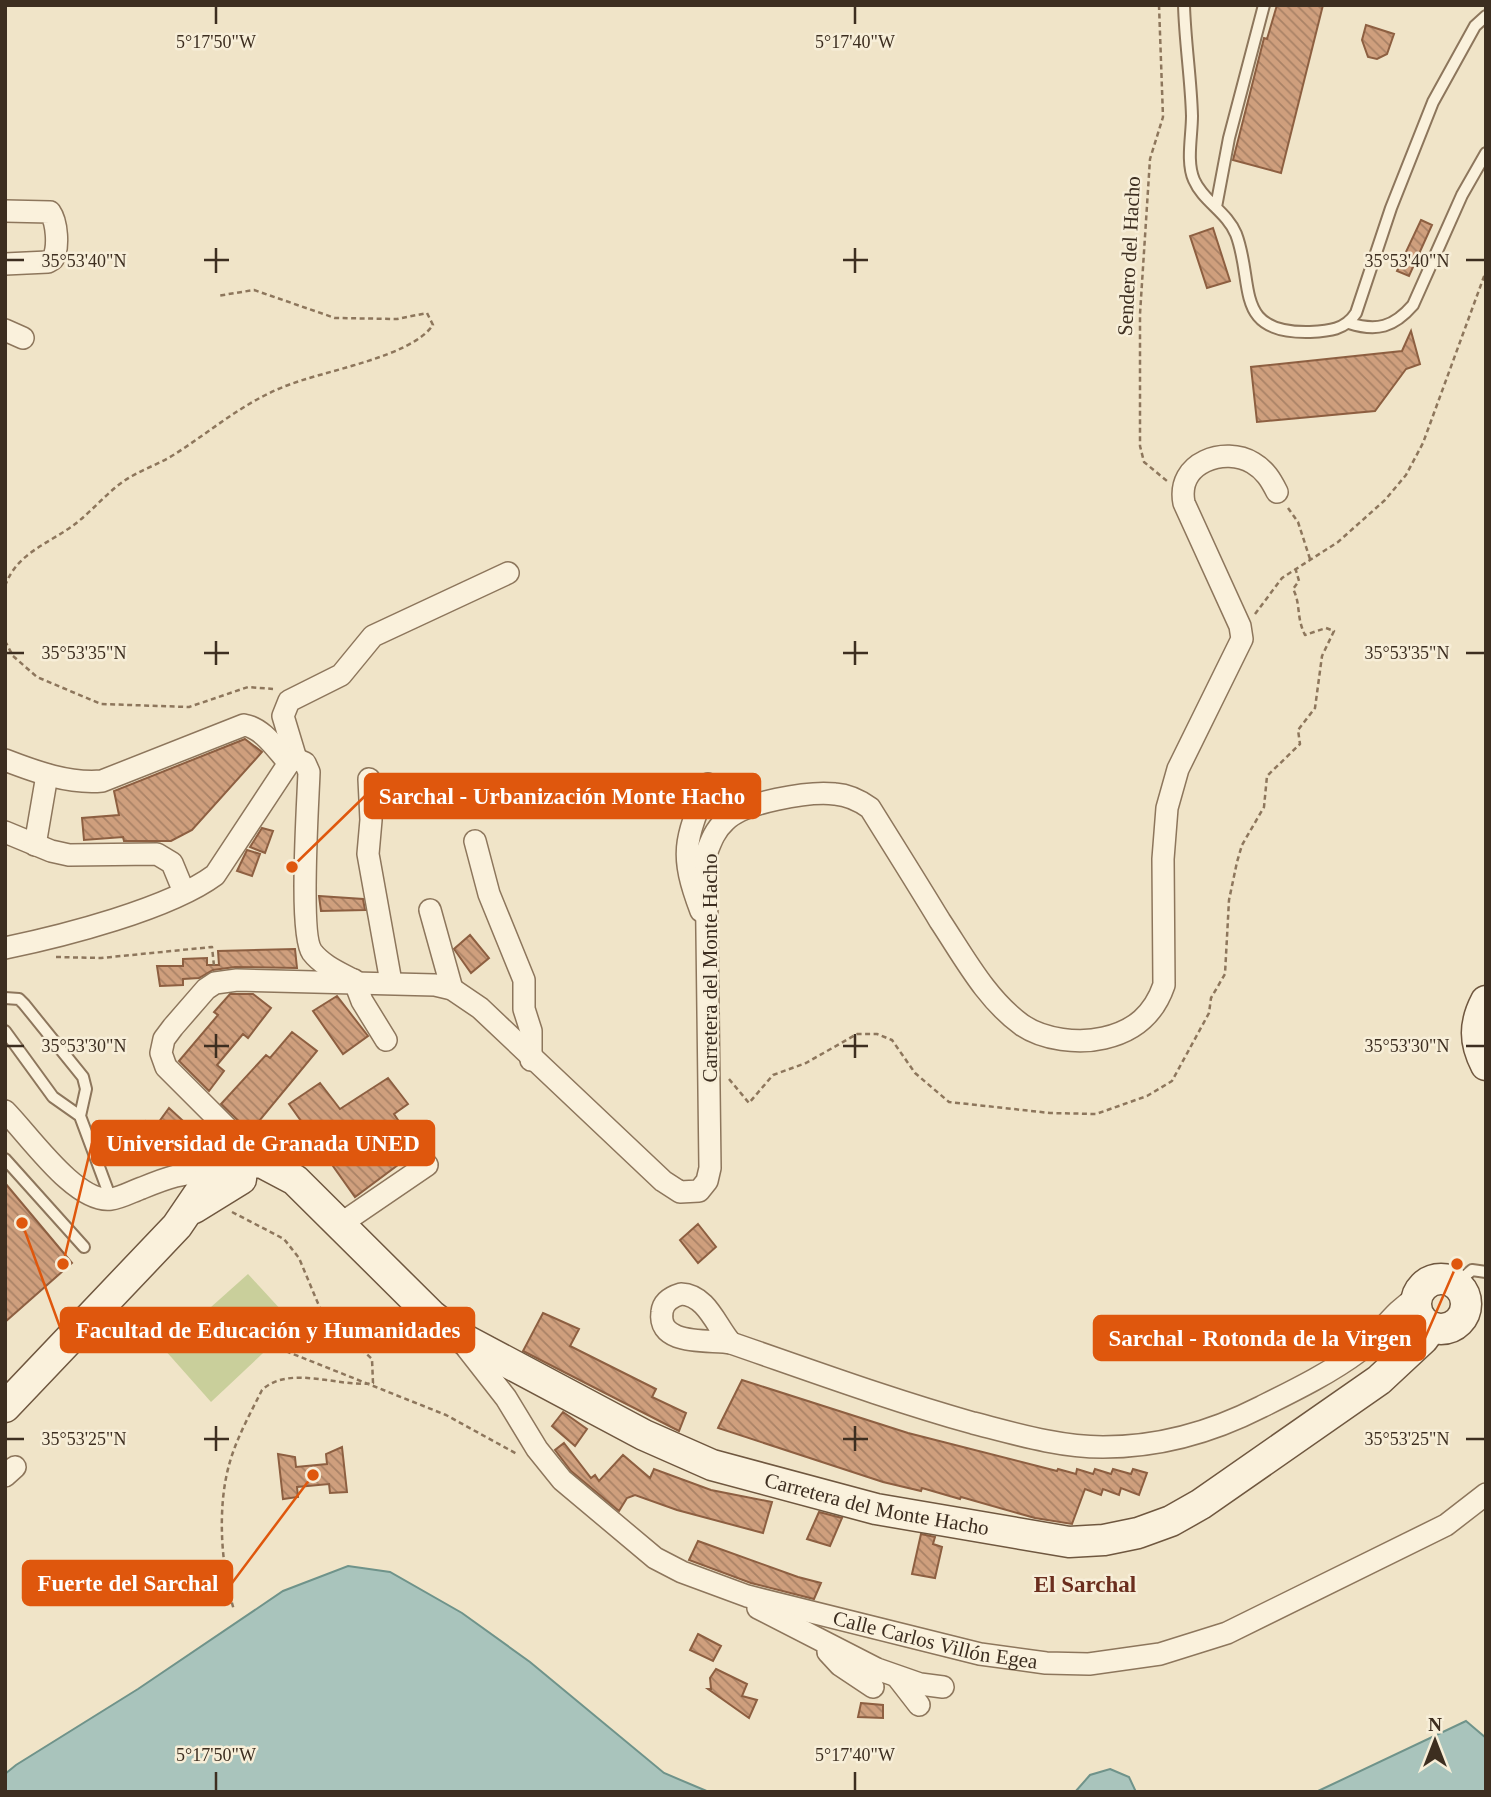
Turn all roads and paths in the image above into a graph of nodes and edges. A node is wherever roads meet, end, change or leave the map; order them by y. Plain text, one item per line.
1 (1159, 5) edge
2 (1184, 5) edge
3 (1264, 5) edge
4 (1486, 16) edge
5 (1486, 153) edge
6 (1216, 207) junction
7 (5, 211) edge
8 (5, 264) edge
9 (1486, 271) edge
10 (217, 296) dead end
11 (1349, 323) junction
12 (1181, 491) junction
13 (1277, 492) joint
14 (1310, 559) junction
15 (1295, 567) junction
16 (508, 573) dead end
17 (5, 586) edge
18 (1242, 632) junction
19 (5, 641) edge
20 (289, 701) junction
21 (5, 760) edge
22 (293, 761) junction
23 (47, 775) junction
24 (369, 779) dead end
25 (708, 784) dead end
26 (5, 832) edge
27 (475, 841) dead end
28 (35, 845) junction
29 (184, 892) junction
30 (430, 910) dead end
31 (707, 927) junction
32 (28, 943) junction
33 (5, 948) edge
34 (311, 951) junction
35 (301, 980) junction
36 (354, 980) junction
37 (391, 982) junction
38 (215, 983) junction
39 (452, 989) junction
40 (5, 998) edge
41 (1486, 1001) edge
42 (5, 1031) edge
43 (386, 1040) dead end
44 (709, 1055) junction
45 (531, 1060) junction
46 (1486, 1065) edge
47 (5, 1111) edge
48 (80, 1116) junction
49 (5, 1160) edge
50 (427, 1165) dead end
51 (222, 1180) junction
52 (111, 1199) junction
53 (342, 1223) junction
54 (84, 1247) dead end
55 (1471, 1283) edge
56 (1419, 1316) junction
57 (457, 1336) junction
58 (731, 1343) dead end
59 (278, 1348) dead end
60 (373, 1383) junction
61 (5, 1408) edge
62 (526, 1461) dead end
63 (1486, 1494) edge
64 (747, 1597) junction
65 (234, 1610) dead end
66 (819, 1640) junction
67 (898, 1678) junction
68 (873, 1687) dead end
69 (943, 1688) dead end
70 (919, 1705) dead end

1 - 12 path, Sendero del Hacho
2 - 6 lane
3 - 6 lane
4 - 11 lane
5 - 11 lane
6 - 11 lane
7 - 8 street
9 - 14 path
10 - 17 path
12 - 13 street
12 - 18 street
13 - 14 path
14 - 15 path
15 - 18 path
15 - 44 path
16 - 20 street
18 - 31 street, Carretera del Monte Hacho
19 - 20 path
20 - 22 street
21 - 23 street
22 - 23 street
22 - 29 street
22 - 34 street
23 - 28 street
24 - 37 street
25 - 31 street
26 - 28 street
27 - 45 street
28 - 29 street
29 - 32 street
30 - 39 street
31 - 44 street, Carretera del Monte Hacho
32 - 33 street
32 - 38 path
34 - 35 street
34 - 36 street, Carretera del Monte Hacho
35 - 36 street
35 - 38 street
36 - 37 street, Carretera del Monte Hacho
36 - 43 street
37 - 39 street, Carretera del Monte Hacho
38 - 51 street
39 - 45 street, Carretera del Monte Hacho
40 - 48 lane
41 - 46 main road
42 - 48 lane
44 - 45 street, Carretera del Monte Hacho
47 - 52 street
48 - 52 lane
49 - 54 lane
50 - 53 street
51 - 52 street
51 - 53 main road, Carretera del Monte Hacho
51 - 60 path
51 - 61 main road
53 - 57 main road, Carretera del Monte Hacho
55 - 56 main road
55 - 56 main road
56 - 57 main road, Carretera del Monte Hacho
56 - 58 street
57 - 64 street, Calle Carlos Villón Egea
59 - 60 path
60 - 62 path
60 - 65 path
63 - 64 street, Calle Carlos Villón Egea
64 - 66 street
66 - 67 street
66 - 68 street
67 - 69 street
67 - 70 street

